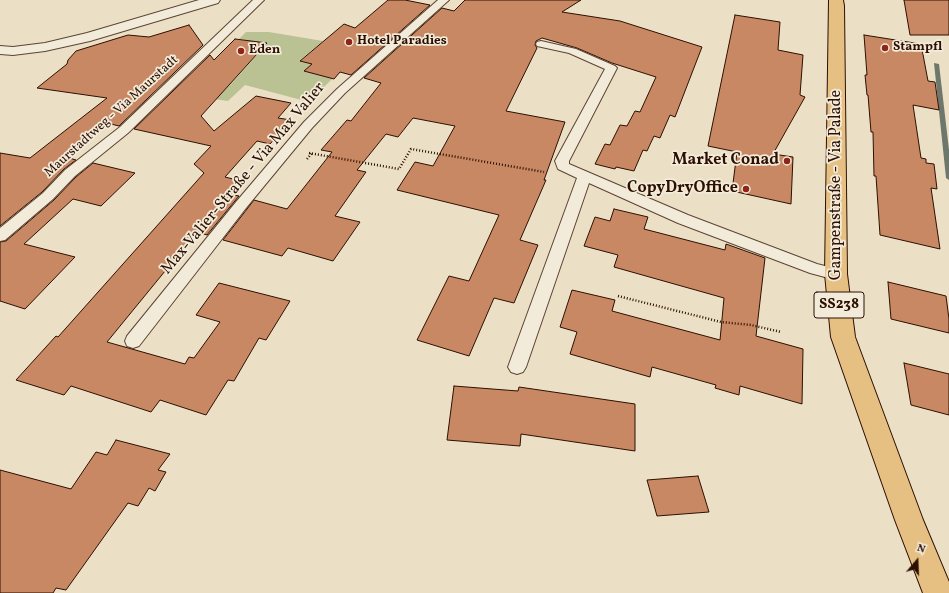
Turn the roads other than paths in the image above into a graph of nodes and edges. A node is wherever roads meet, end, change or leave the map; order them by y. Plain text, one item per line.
1 (213, 0) edge
2 (259, 0) edge
3 (444, 0) edge
4 (836, 0) edge
5 (541, 44) dead end
6 (0, 50) edge
7 (584, 177) junction
8 (0, 236) edge
9 (836, 274) junction
10 (133, 340) dead end
11 (517, 367) dead end
12 (938, 593) edge

1 - 6 street
2 - 8 lane, Maurstadtweg - Via Maurstadt
3 - 10 lane, Max-Valier-Straße - Via Max Valier
4 - 9 main road, Gampenstraße - Via Palade / SS238
5 - 7 lane
7 - 9 lane
7 - 11 lane
9 - 12 main road, Gampenstraße - Via Palade / SS238

